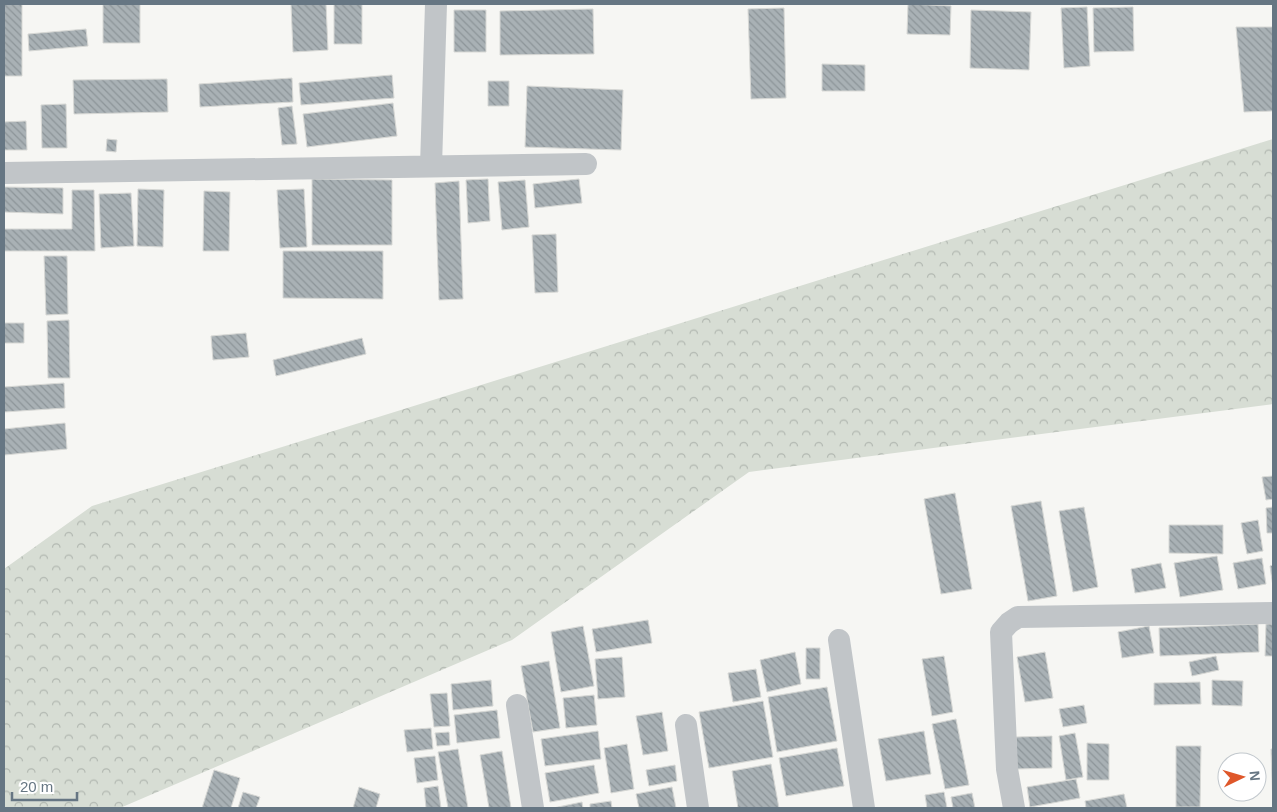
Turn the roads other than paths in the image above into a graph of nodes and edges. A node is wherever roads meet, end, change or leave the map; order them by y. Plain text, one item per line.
1 (436, 4) edge
2 (586, 164) dead end
3 (431, 166) junction
4 (4, 172) edge
5 (1273, 613) edge
6 (839, 640) dead end
7 (517, 705) dead end
8 (686, 725) dead end
9 (533, 808) edge
10 (698, 808) edge
11 (864, 808) edge
12 (1014, 808) edge

1 - 3 street
2 - 3 street
3 - 4 street
5 - 12 street
6 - 11 street
7 - 9 street
8 - 10 street

